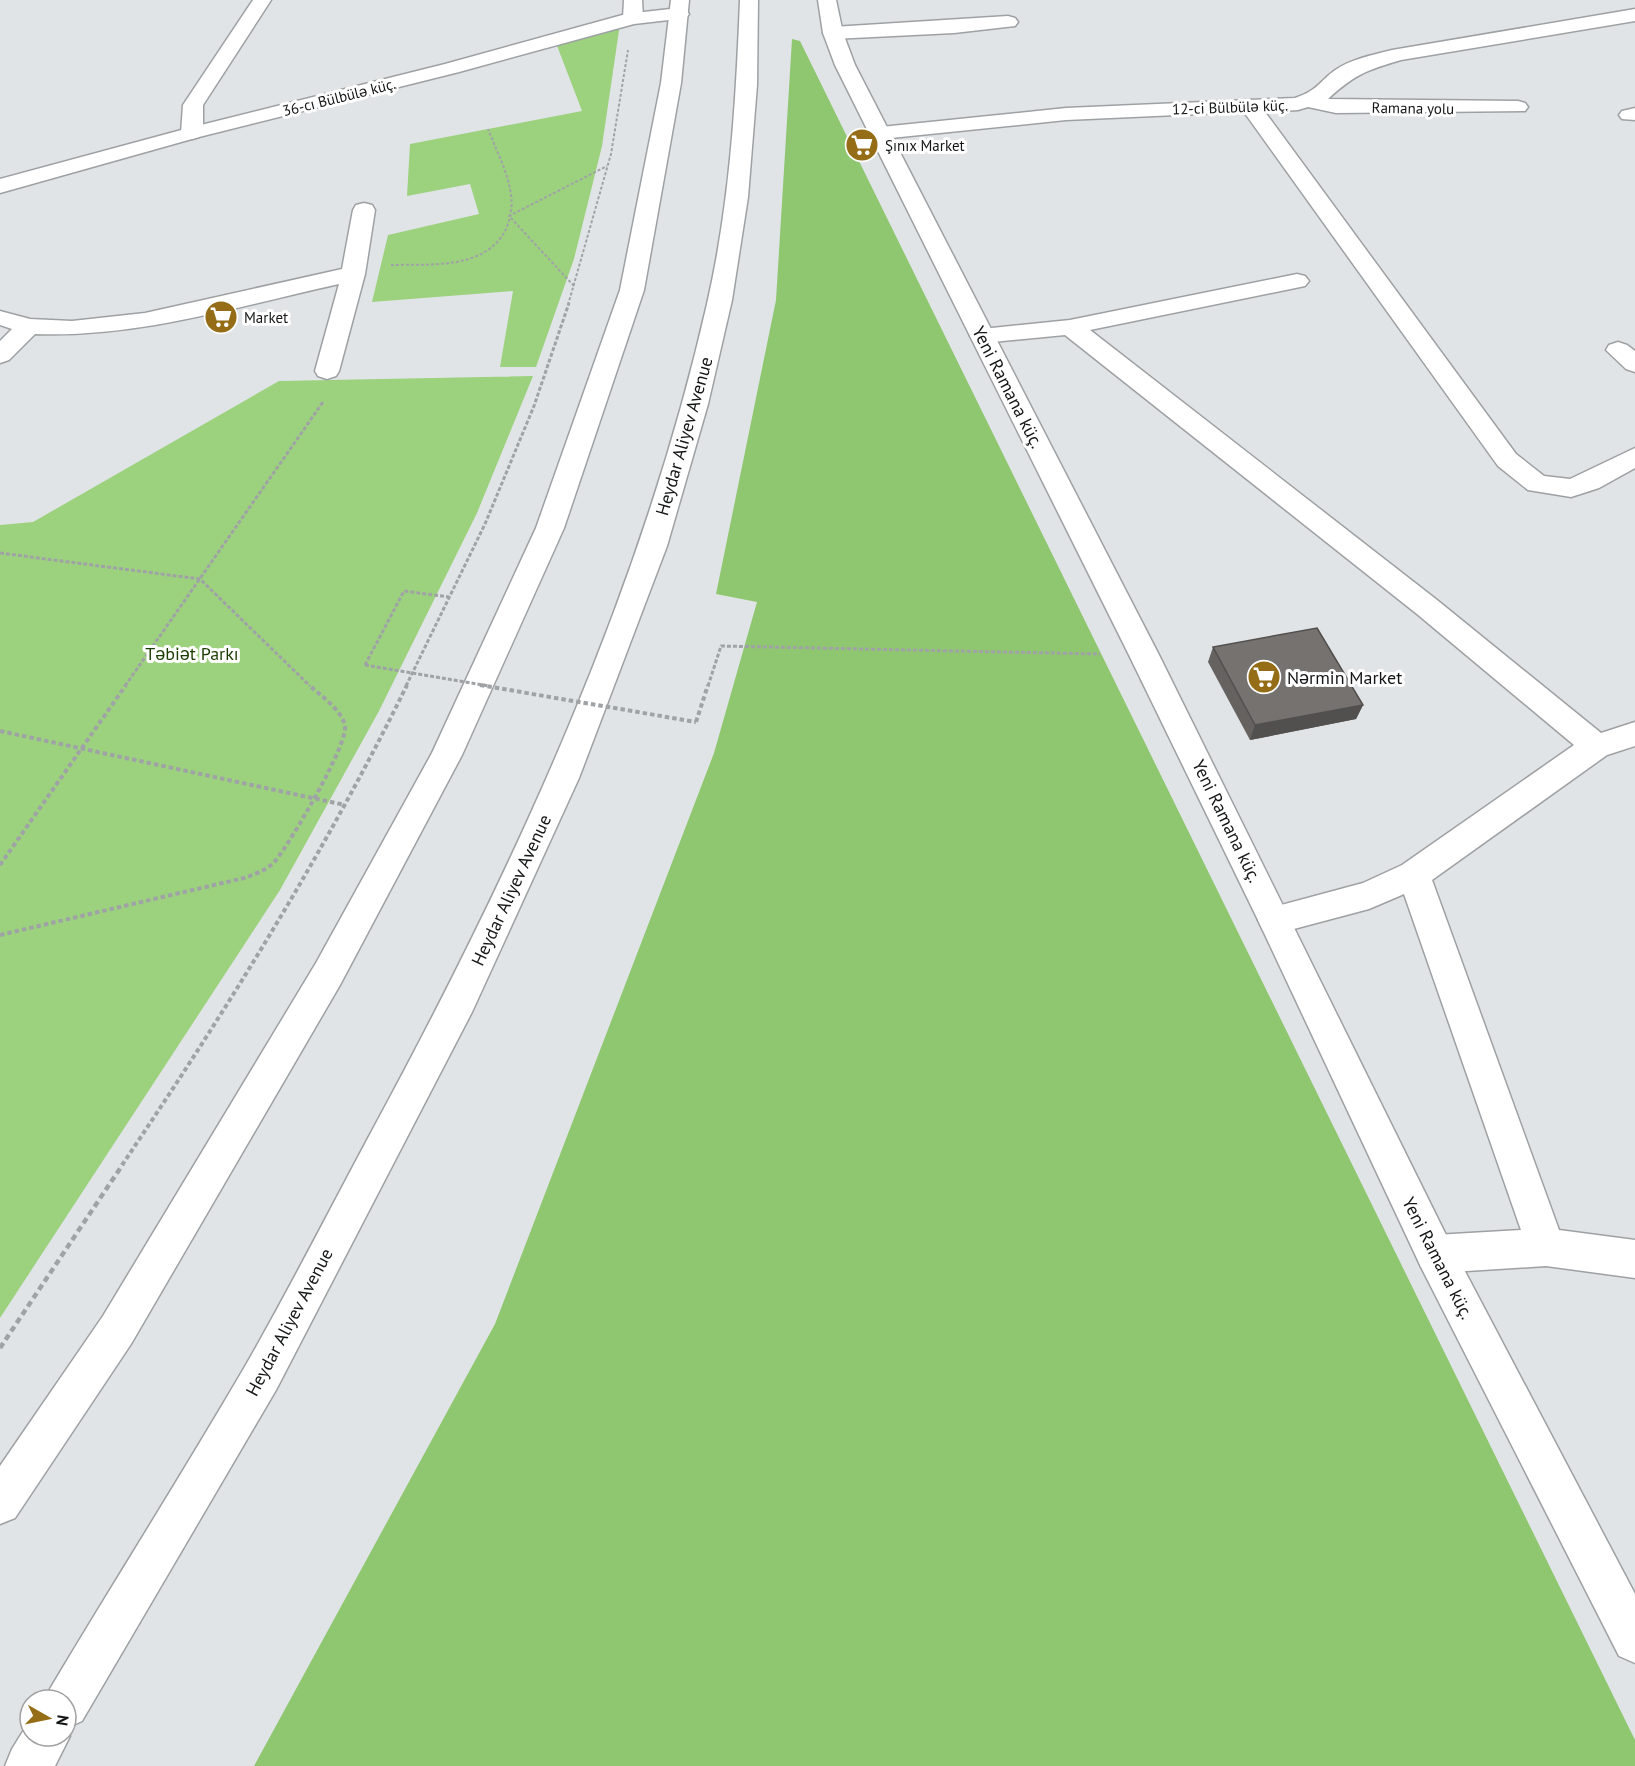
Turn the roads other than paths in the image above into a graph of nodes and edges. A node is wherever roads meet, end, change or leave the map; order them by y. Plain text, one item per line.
1 (262, 0) edge
2 (749, 0) edge
3 (826, 0) edge
4 (679, 7) edge
5 (633, 9) edge
6 (1635, 15) edge
7 (1008, 22) dead end
8 (833, 33) junction
9 (1308, 101) junction
10 (1518, 107) dead end
11 (1251, 108) junction
12 (192, 133) junction
13 (881, 133) junction
14 (0, 186) edge
15 (363, 210) dead end
16 (353, 274) junction
17 (1297, 281) dead end
18 (0, 318) edge
19 (29, 326) junction
20 (1070, 327) junction
21 (982, 336) junction
22 (0, 355) edge
23 (327, 371) dead end
24 (1635, 457) edge
25 (1635, 734) edge
26 (1596, 746) junction
27 (1414, 875) junction
28 (1275, 920) junction
29 (1546, 1247) junction
30 (1435, 1254) junction
31 (1635, 1259) edge
32 (0, 1503) edge
33 (1635, 1640) edge
34 (76, 1688) edge
35 (40, 1748) edge
36 (29, 1766) edge

1 - 12 main road
2 - 34 main road, Heydar Aliyev Avenue
3 - 8 main road, Yeni Ramana küç.
4 - 5 main road, 36-cı Bülbülə küç.
4 - 32 main road
5 - 12 main road, 36-cı Bülbülə küç.
6 - 9 main road, 12-ci Bülbülə küç.
7 - 8 main road
8 - 13 main road, Yeni Ramana küç.
9 - 10 main road, Ramana yolu
9 - 11 main road, 12-ci Bülbülə küç.
11 - 13 main road, 12-ci Bülbülə küç.
11 - 24 main road
12 - 14 main road, 36-cı Bülbülə küç.
13 - 21 main road, Yeni Ramana küç.
15 - 16 main road
16 - 19 main road
16 - 23 main road
17 - 20 main road
18 - 19 main road
19 - 22 main road
20 - 21 main road
20 - 26 main road
21 - 28 main road, Yeni Ramana küç.
25 - 26 main road
26 - 27 main road
27 - 28 main road
27 - 29 main road
28 - 30 main road, Yeni Ramana küç.
29 - 30 main road
29 - 31 main road
30 - 33 main road, Yeni Ramana küç.
35 - 36 main road

